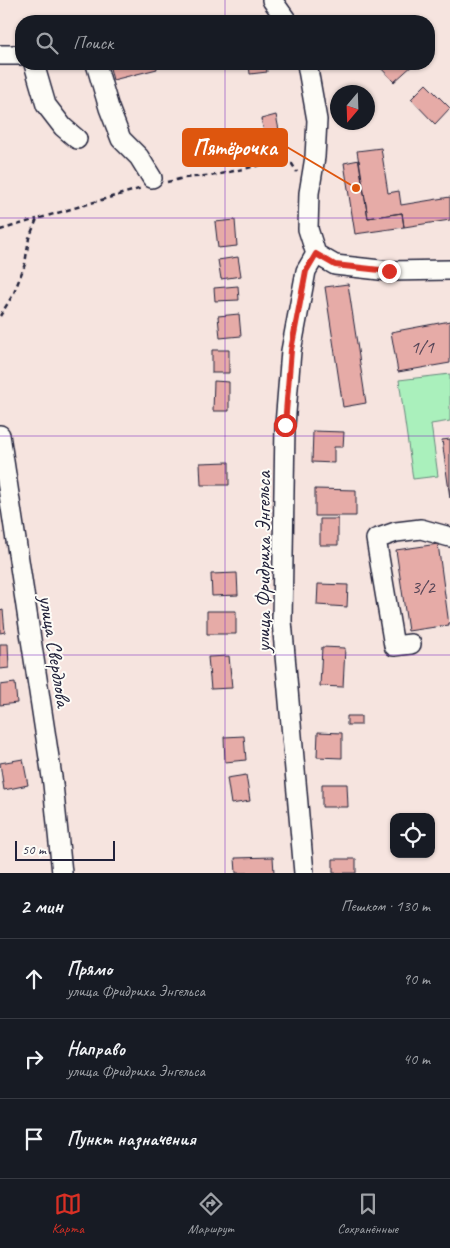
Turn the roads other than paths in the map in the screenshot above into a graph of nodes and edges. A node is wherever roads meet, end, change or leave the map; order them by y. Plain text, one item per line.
1 (272, 0) edge
2 (283, 15) edge
3 (0, 55) edge
4 (15, 55) edge
5 (36, 70) edge
6 (98, 70) edge
7 (309, 70) edge
8 (78, 139) dead end
9 (152, 183) road end
10 (316, 254) junction
11 (450, 270) edge
12 (0, 435) edge
13 (450, 537) edge
14 (411, 644) dead end
15 (62, 873) edge
16 (304, 873) edge

1 - 2 street
3 - 4 street
5 - 8 street
6 - 9 street
7 - 10 street
10 - 11 street
10 - 16 street, улица Фридриха Энгельса
12 - 15 street, улица Свердлова
13 - 14 street

